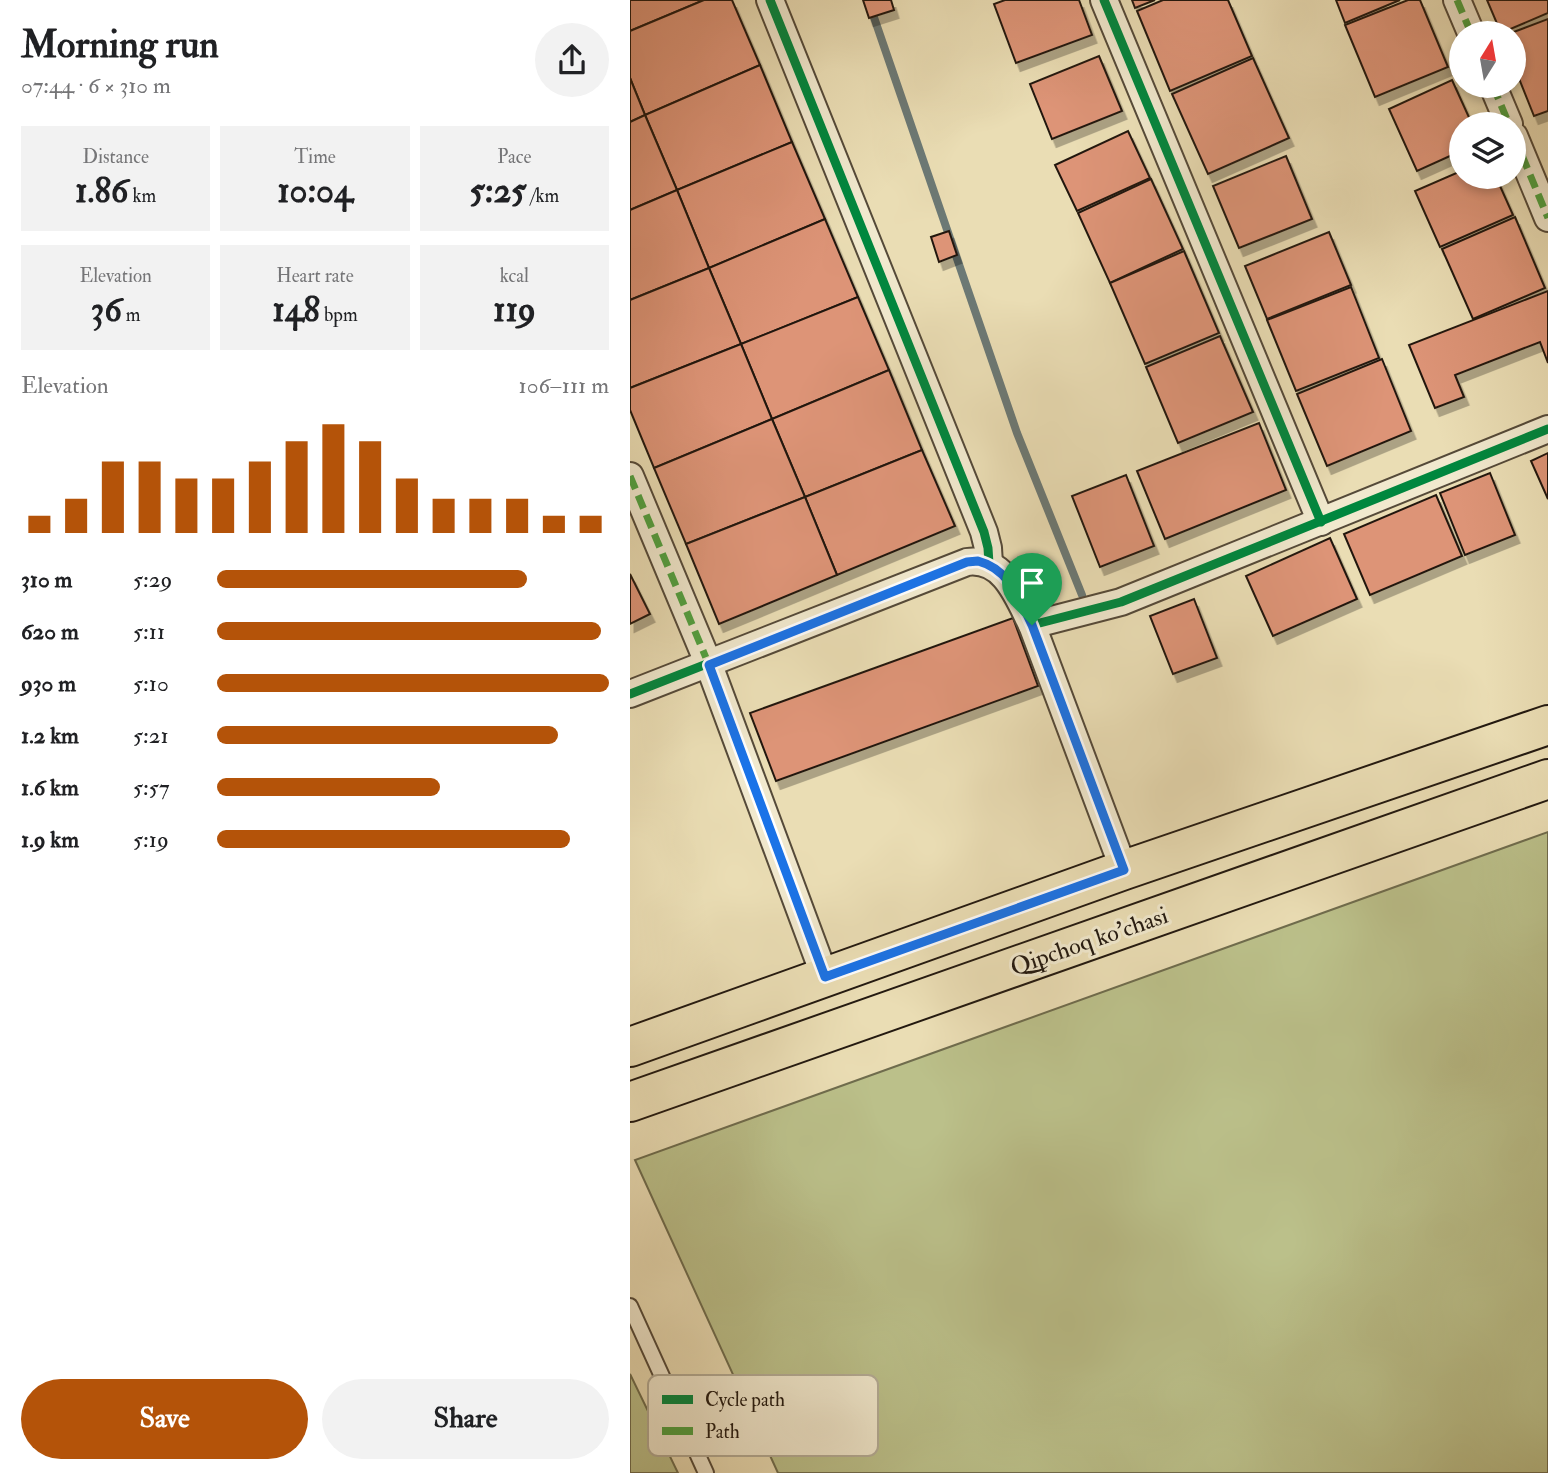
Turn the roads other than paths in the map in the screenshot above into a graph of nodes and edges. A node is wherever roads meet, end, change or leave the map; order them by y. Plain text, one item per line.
1 (770, 0) edge
2 (1104, 0) edge
3 (1457, 0) edge
4 (1466, 21) edge
5 (1526, 165) edge
6 (1548, 218) edge
7 (1548, 429) edge
8 (630, 476) edge
9 (1321, 522) junction
10 (989, 564) junction
11 (1032, 625) junction
12 (709, 665) junction
13 (630, 694) edge
14 (1548, 724) edge
15 (1548, 779) edge
16 (1211, 840) junction
17 (1124, 870) junction
18 (1232, 890) junction
19 (825, 977) junction
20 (630, 1047) edge
21 (630, 1102) edge
22 (630, 1306) edge
23 (661, 1375) edge
24 (698, 1456) edge
25 (706, 1473) edge

1 - 10 street
2 - 9 street
3 - 4 street
5 - 6 street
7 - 9 street
8 - 12 street
9 - 11 street
10 - 11 street
10 - 12 street
11 - 17 street
12 - 13 street
12 - 19 street
14 - 16 main road
15 - 18 main road, Qipchoq ko'chasi
16 - 17 main road
16 - 18 main road
17 - 19 main road
18 - 21 main road, Qipchoq ko'chasi
19 - 20 main road
22 - 23 lane
24 - 25 lane

